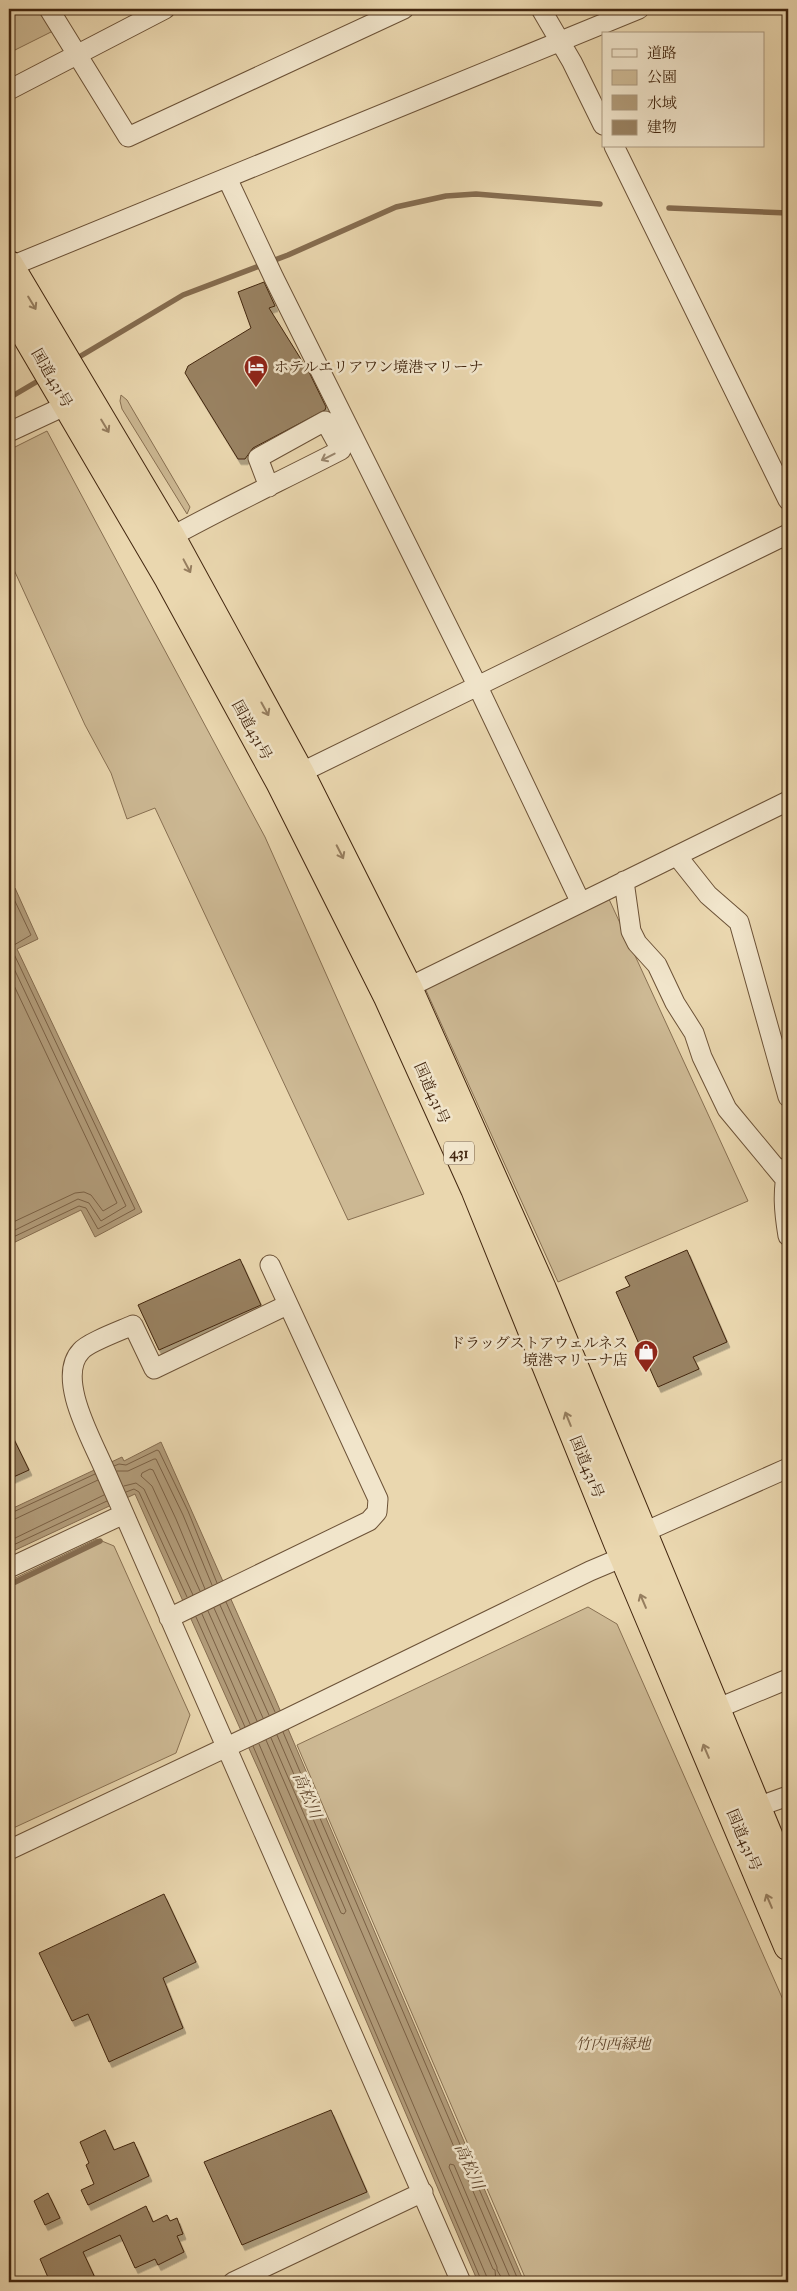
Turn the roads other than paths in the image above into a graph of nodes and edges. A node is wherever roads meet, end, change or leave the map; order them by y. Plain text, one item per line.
1 (49, 9) edge
2 (165, 9) edge
3 (404, 9) edge
4 (541, 9) edge
5 (640, 9) edge
6 (559, 40) junction
7 (76, 55) junction
8 (9, 90) edge
9 (602, 123) edge
10 (615, 148) edge
11 (226, 178) junction
12 (9, 266) edge
13 (9, 306) edge
14 (46, 346) junction
15 (69, 394) junction
16 (9, 432) edge
17 (269, 487) dead end
18 (788, 500) edge
19 (788, 534) edge
20 (171, 537) junction
21 (478, 687) junction
22 (300, 772) junction
23 (788, 800) edge
24 (677, 856) junction
25 (624, 881) junction
26 (580, 901) junction
27 (398, 993) junction
28 (788, 1097) edge
29 (787, 1172) edge
30 (788, 1236) edge
31 (270, 1265) dead end
32 (288, 1305) junction
33 (788, 1468) edge
34 (122, 1509) junction
35 (633, 1545) junction
36 (9, 1568) edge
37 (169, 1618) junction
38 (788, 1679) edge
39 (716, 1709) junction
40 (226, 1747) junction
41 (788, 1796) edge
42 (757, 1807) junction
43 (9, 1850) edge
44 (788, 1884) edge
45 (788, 1946) edge
46 (423, 2192) junction
47 (233, 2282) edge
48 (461, 2282) edge

1 - 7 street
2 - 7 street
3 - 7 street
4 - 6 street
5 - 6 street
6 - 9 street
6 - 11 street
7 - 8 street
10 - 18 street
11 - 12 street
11 - 21 street
12 -> 14 highway, 国道431号 / 431
13 - 14 highway, 国道431号 / 431
14 - 15 highway, 国道431号 / 431
15 - 16 street
15 -> 20 highway, 国道431号 / 431
15 - 27 highway, 国道431号 / 431
17 - 20 street
19 - 21 street
20 -> 22 highway, 国道431号 / 431
21 - 22 street
21 - 26 street
22 -> 27 highway, 国道431号 / 431
23 - 24 street
24 - 25 street
24 - 28 street
25 - 26 street
25 - 29 street
26 - 27 street
27 - 35 highway, 国道431号 / 431
29 - 30 street
31 - 32 street
32 - 34 street
32 - 37 street
33 - 35 street
34 - 36 street
34 - 37 street
35 - 39 highway, 国道431号 / 431
35 - 40 street
45 -> 35 highway, 国道431号 / 431
37 - 40 street
38 - 39 street
39 - 42 highway, 国道431号 / 431
40 - 43 street
40 - 46 street
41 - 42 street
42 - 44 highway, 国道431号 / 431
46 - 47 street
46 - 48 street

